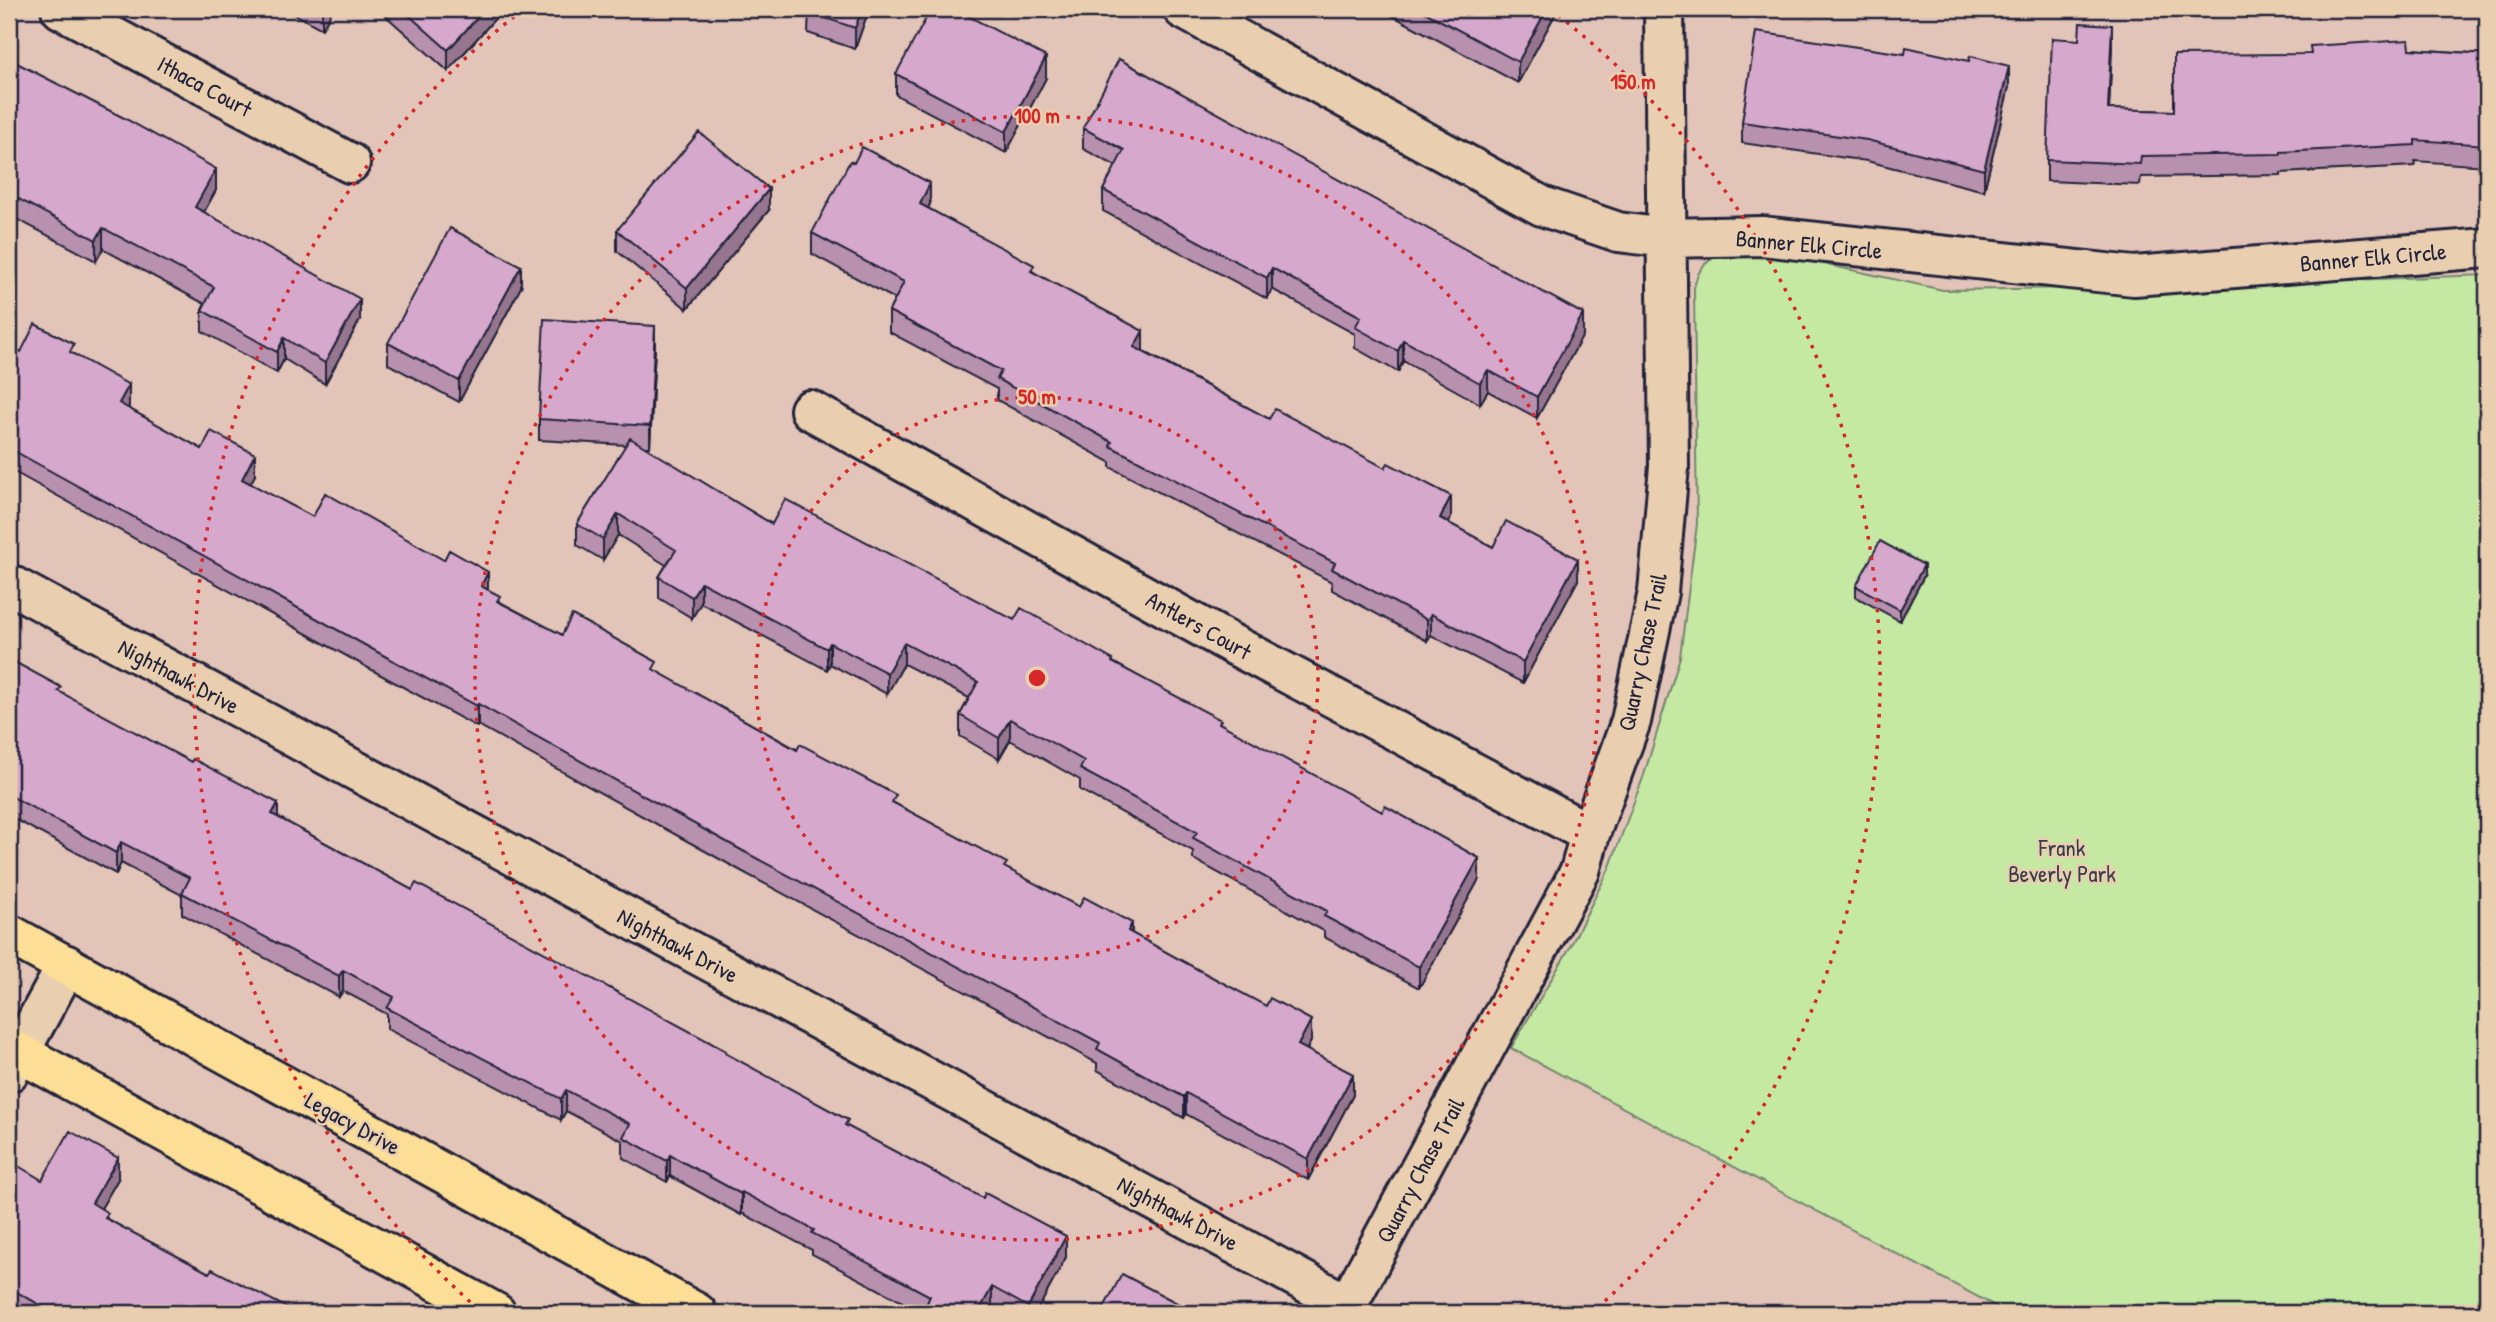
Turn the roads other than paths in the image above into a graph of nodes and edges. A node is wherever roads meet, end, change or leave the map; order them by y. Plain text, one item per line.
1 (61, 9) edge
2 (1183, 9) edge
3 (1664, 9) edge
4 (350, 163) dead end
5 (1666, 238) junction
6 (2487, 248) edge
7 (810, 410) dead end
8 (9, 584) edge
9 (1590, 835) junction
10 (9, 934) edge
11 (67, 965) junction
12 (12, 1058) edge
13 (1345, 1309) edge
14 (496, 1313) edge
15 (697, 1313) edge

1 - 4 street, Ithaca Court
2 - 5 street, Banner Elk Circle
3 - 5 street, Quarry Chase Trail
5 - 6 street, Banner Elk Circle
5 - 9 street, Quarry Chase Trail
7 - 9 street, Antlers Court
8 - 13 street, Nighthawk Drive
9 - 13 street, Quarry Chase Trail
10 - 11 main road, Legacy Drive
11 - 12 street
11 - 15 main road, Legacy Drive
12 - 14 main road

